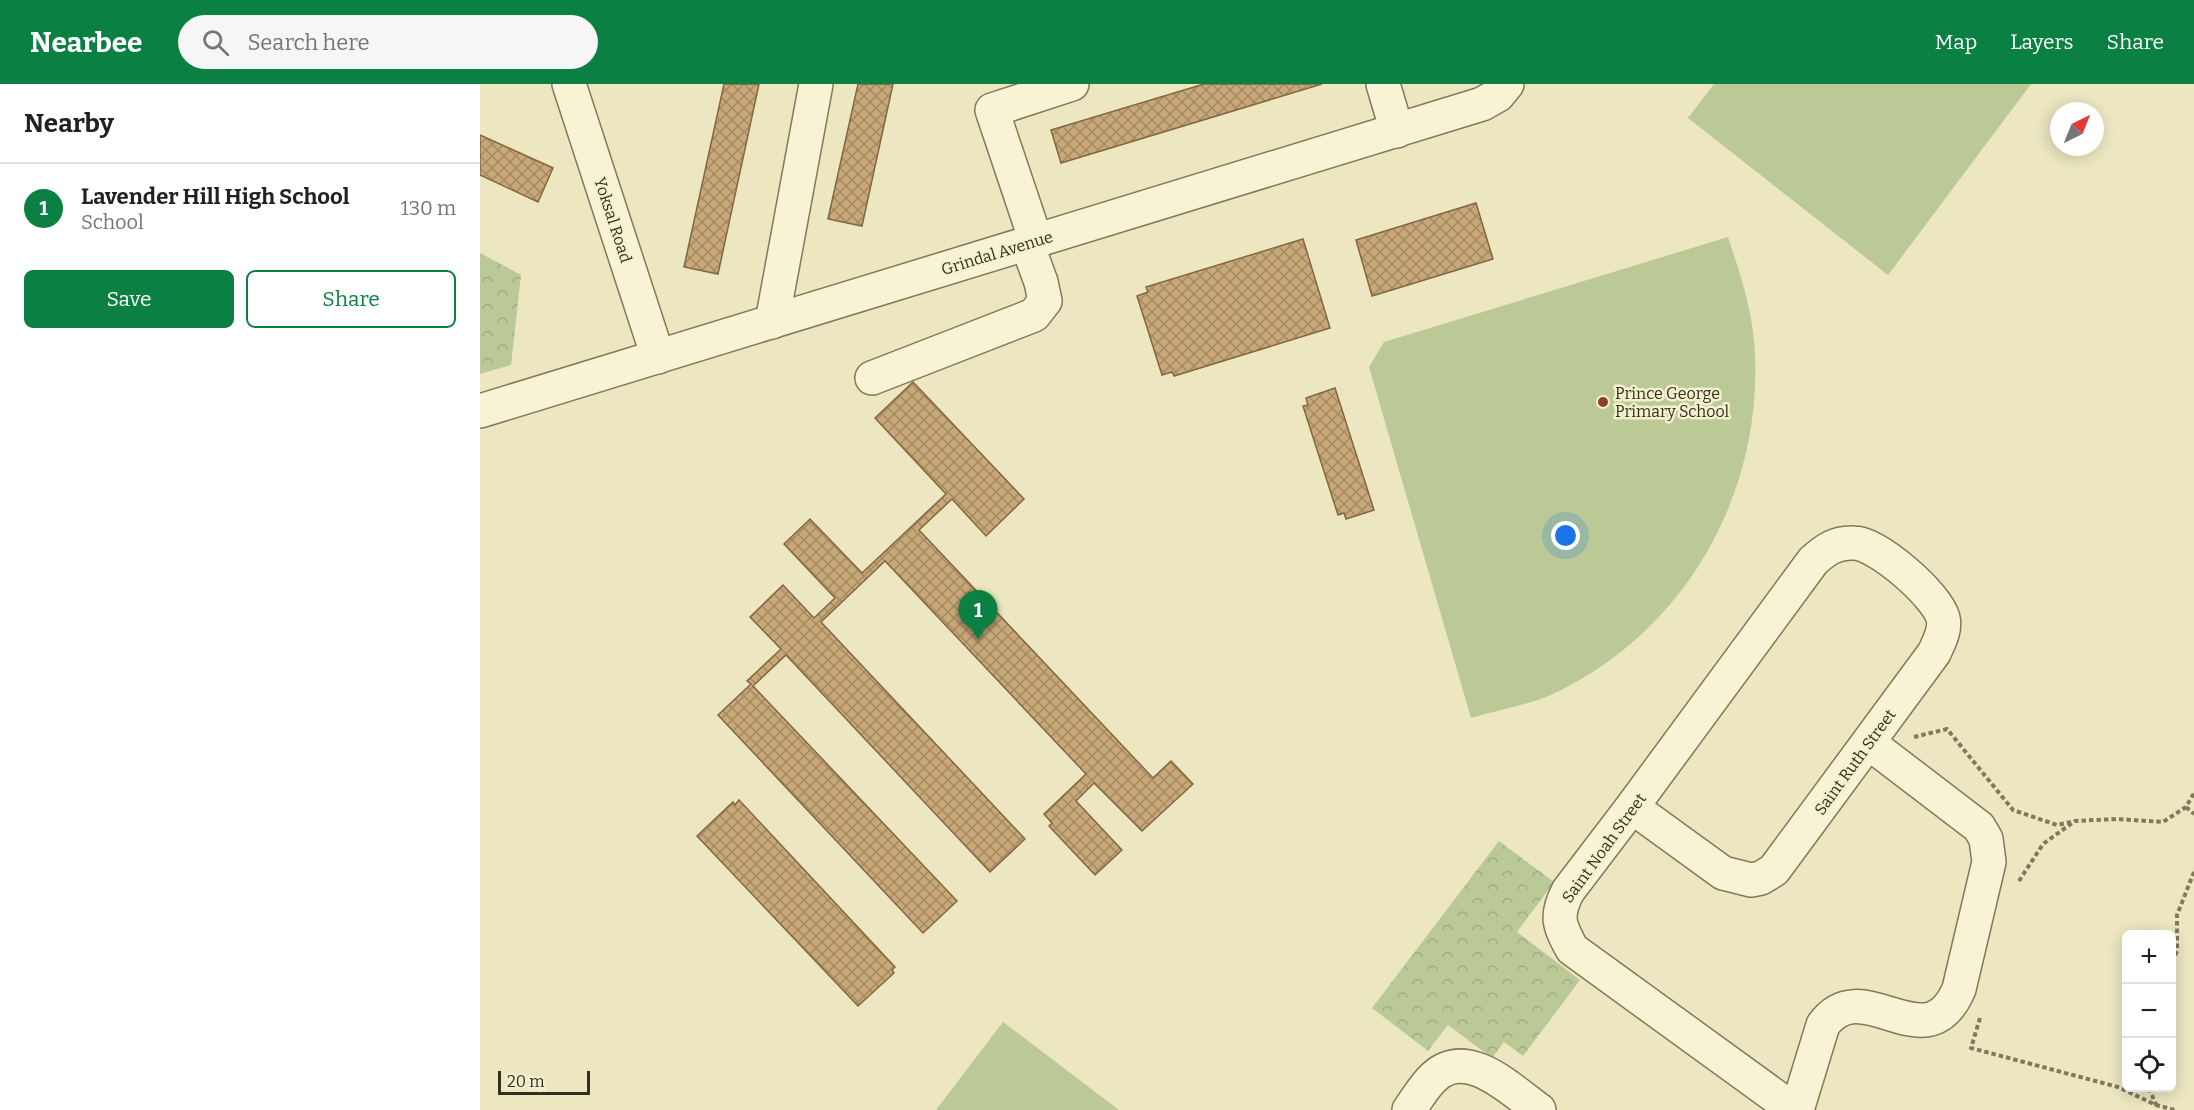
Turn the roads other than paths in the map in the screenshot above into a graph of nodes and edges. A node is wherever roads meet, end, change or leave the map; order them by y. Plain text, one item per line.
1 (569, 84) edge
2 (816, 84) edge
3 (1072, 84) edge
4 (1383, 84) edge
5 (1507, 84) edge
6 (1397, 131) junction
7 (1032, 242) junction
8 (772, 322) junction
9 (658, 357) junction
10 (872, 378) dead end
11 (480, 411) edge
12 (1844, 543) joint
13 (1869, 743) junction
14 (1632, 807) junction
15 (1409, 1110) edge
16 (1539, 1110) edge
17 (1796, 1110) edge

1 - 9 street, Yoksal Road
2 - 8 street
3 - 7 street
4 - 6 street
5 - 6 street, Grindal Avenue
6 - 7 street, Grindal Avenue
7 - 8 street, Grindal Avenue
7 - 10 street
8 - 9 street, Grindal Avenue
9 - 11 street, Grindal Avenue
12 - 13 street, Saint Ruth Street
12 - 14 street, Saint Noah Street
13 - 14 street, Saint Ruth Street
13 - 17 street
14 - 17 street, Saint Noah Street
15 - 16 street

